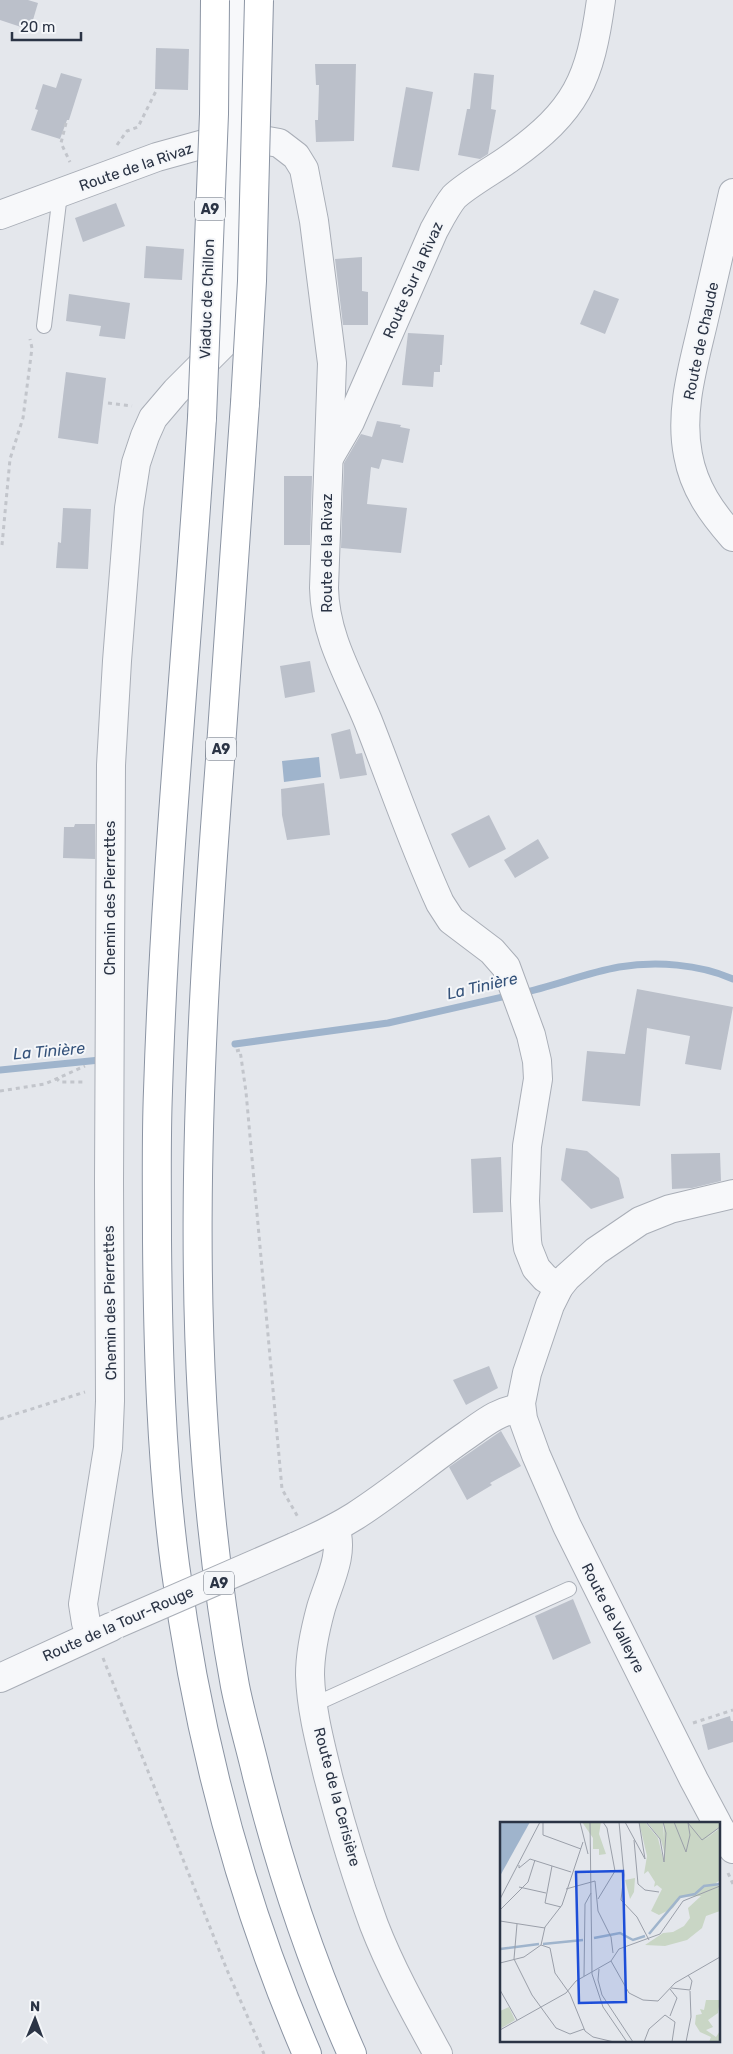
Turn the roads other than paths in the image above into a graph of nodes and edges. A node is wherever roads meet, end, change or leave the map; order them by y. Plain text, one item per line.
1 (601, 0) edge
2 (236, 1) edge
3 (233, 139) junction
4 (733, 193) edge
5 (60, 194) junction
6 (0, 215) edge
7 (44, 326) dead end
8 (327, 461) junction
9 (733, 537) edge
10 (733, 1194) edge
11 (559, 1286) junction
12 (521, 1408) junction
13 (335, 1528) junction
14 (569, 1589) dead end
15 (105, 1629) junction
16 (0, 1678) edge
17 (313, 1705) junction
18 (716, 1822) edge
19 (720, 1829) edge
20 (733, 1850) edge
21 (307, 2054) edge
22 (352, 2054) edge
23 (438, 2054) edge

1 - 8 street, Route Sur la Rivaz
2 - 3 street, Chemin des Pierrettes
2 - 21 highway, Viaduc de Chillon / A9, bridge
2 - 22 highway, A9, bridge
3 - 5 street, Route de la Rivaz
3 - 8 street, Route de la Rivaz
3 - 15 street, Chemin des Pierrettes
4 - 9 street, Route de Chaude
5 - 6 street, Route de la Rivaz
5 - 7 lane
8 - 11 street, Route de la Rivaz
10 - 11 street
11 - 12 street
12 - 13 street, Route de la Tour-Rouge
12 - 18 street, Route de Valleyre
13 - 15 street, Route de la Tour-Rouge, bridge
13 - 17 street, Route de la Cerisière
14 - 17 lane
15 - 16 street, Route de la Tour-Rouge
17 - 23 street, Route de la Cerisière
19 - 20 street

